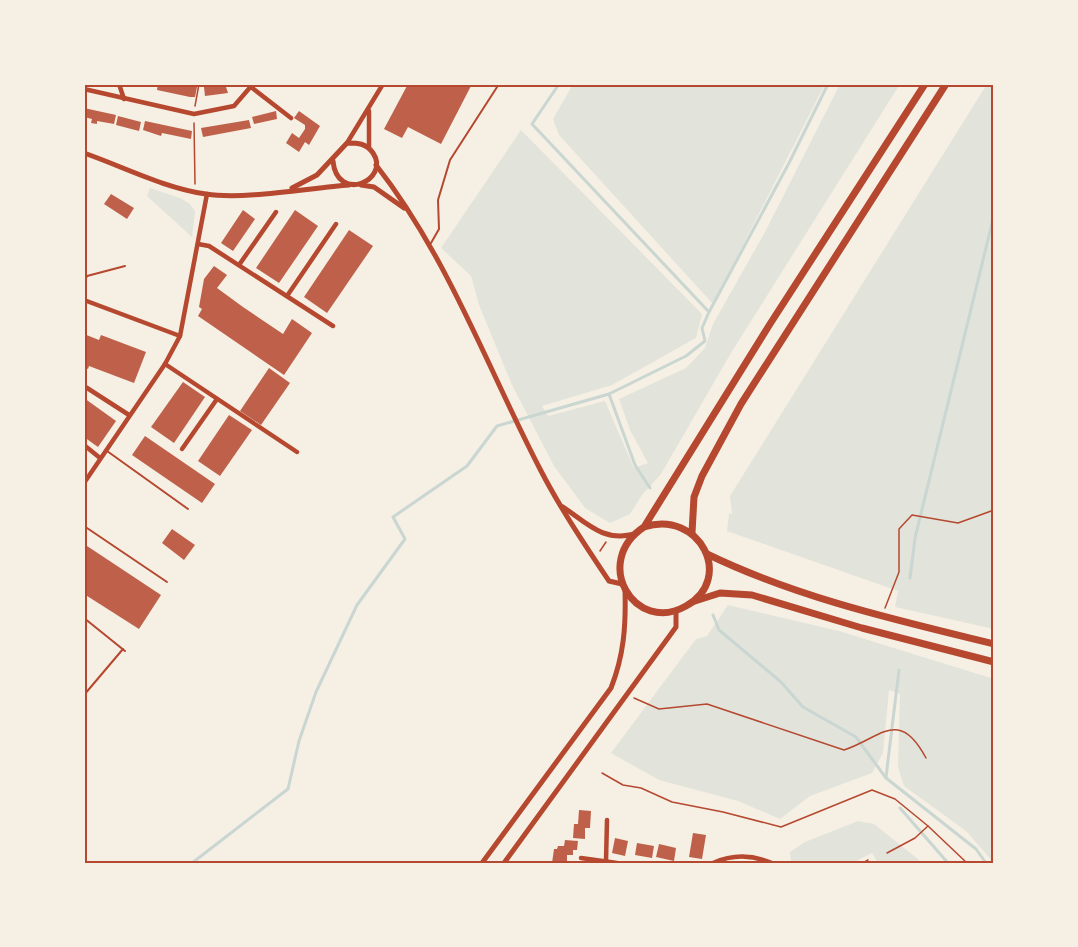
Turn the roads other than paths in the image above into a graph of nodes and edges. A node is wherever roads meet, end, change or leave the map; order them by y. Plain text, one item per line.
1 (119, 84) edge
2 (383, 84) edge
3 (499, 84) edge
4 (925, 84) edge
5 (946, 84) edge
6 (252, 85) edge
7 (84, 89) edge
8 (124, 99) junction
9 (369, 109) junction
10 (291, 118) dead end
11 (347, 143) junction
12 (369, 147) junction
13 (84, 153) edge
14 (333, 161) junction
15 (376, 165) junction
16 (349, 184) junction
17 (361, 184) junction
18 (289, 189) junction
19 (207, 194) junction
20 (405, 209) junction
21 (276, 212) dead end
22 (336, 224) dead end
23 (198, 244) junction
24 (429, 245) junction
25 (239, 265) junction
26 (125, 266) dead end
27 (84, 284) edge
28 (287, 296) junction
29 (84, 300) edge
30 (333, 326) dead end
31 (180, 336) junction
32 (165, 364) junction
33 (84, 386) edge
34 (217, 399) junction
35 (129, 416) junction
36 (84, 445) edge
37 (182, 449) dead end
38 (105, 450) junction
39 (297, 452) dead end
40 (100, 458) junction
41 (86, 475) edge
42 (84, 483) edge
43 (562, 507) junction
44 (188, 509) dead end
45 (84, 526) edge
46 (644, 527) junction
47 (692, 533) junction
48 (634, 534) junction
49 (707, 554) junction
50 (167, 582) dead end
51 (624, 587) junction
52 (693, 602) junction
53 (676, 611) junction
54 (84, 618) edge
55 (994, 644) edge
56 (994, 662) edge
57 (84, 695) edge
58 (607, 820) dead end
59 (581, 858) dead end
60 (606, 861) junction
61 (482, 863) edge
62 (504, 863) edge
63 (617, 863) edge
64 (713, 863) edge
65 (772, 863) edge

1 - 8 street
2 - 9 street
3 - 24 lane
4 - 46 main road
5 - 47 main road
6 - 8 street
6 - 10 street
7 - 8 street
9 - 11 street
9 - 12 street
11 - 12 street
11 - 14 street
12 - 15 street
13 - 19 street
14 - 16 street
14 - 18 street
15 - 17 street
15 - 20 street
16 - 17 street
16 - 18 street
17 - 20 street
18 - 19 street
19 - 23 street
20 - 24 street
21 - 25 street
22 - 28 street
23 - 25 street
23 - 31 street
24 - 43 street
25 - 28 street
26 - 27 lane
28 - 30 street
29 - 31 street
31 - 32 street
32 - 34 street
32 - 35 street
33 - 35 street
34 - 37 street
34 - 39 street
35 - 38 street
36 - 40 street
38 - 40 street
38 - 44 lane
40 - 41 street
41 - 42 street
43 - 48 street
43 - 51 street
45 - 50 lane
46 - 47 main road
46 - 48 main road
47 - 49 main road
48 - 51 main road
49 - 52 main road
49 - 55 main road
51 - 53 main road
51 - 61 street
52 - 53 main road
52 - 56 main road
53 - 62 street
54 - 57 lane
58 - 60 street
59 - 60 street
60 - 63 street
64 - 65 street

